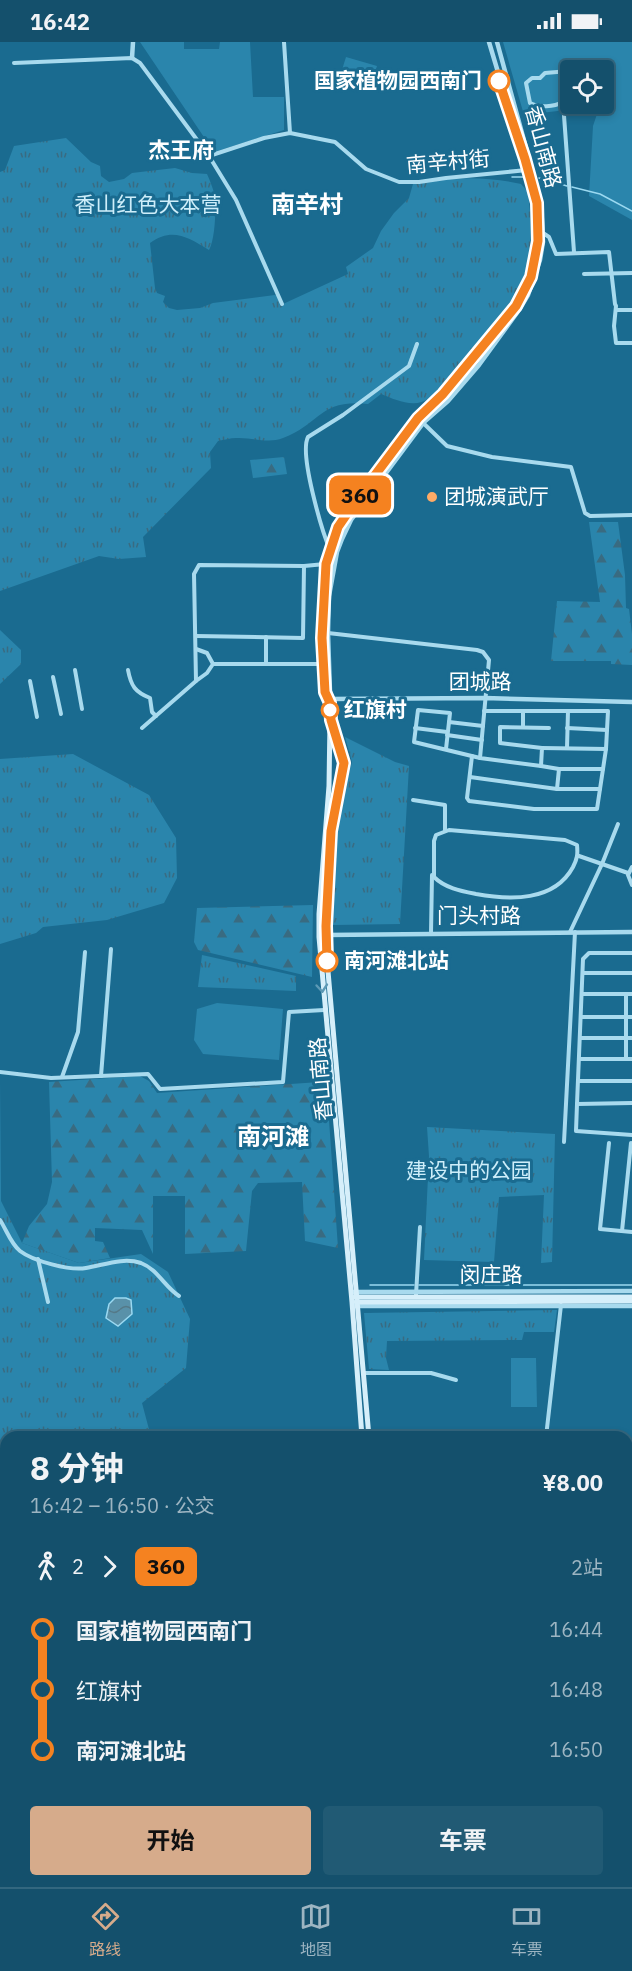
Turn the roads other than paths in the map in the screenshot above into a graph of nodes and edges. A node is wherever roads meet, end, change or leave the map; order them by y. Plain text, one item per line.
1 (133, 42) edge
2 (284, 42) edge
3 (489, 42) edge
4 (497, 42) edge
5 (132, 58) junction
6 (14, 63) dead end
7 (560, 72) edge
8 (560, 102) edge
9 (564, 114) edge
10 (290, 133) junction
11 (208, 156) junction
12 (528, 170) junction
13 (543, 233) junction
14 (574, 252) junction
15 (613, 272) junction
16 (632, 273) edge
17 (584, 274) dead end
18 (282, 304) dead end
19 (616, 310) junction
20 (632, 310) edge
21 (632, 342) edge
22 (417, 344) dead end
23 (418, 418) junction
24 (424, 422) junction
25 (632, 515) edge
26 (330, 550) junction
27 (326, 564) junction
28 (304, 566) junction
29 (328, 633) junction
30 (196, 636) junction
31 (266, 637) junction
32 (196, 649) junction
33 (213, 664) junction
34 (266, 664) junction
35 (323, 664) junction
36 (75, 670) dead end
37 (128, 670) dead end
38 (53, 677) dead end
39 (30, 681) dead end
40 (196, 681) junction
41 (485, 698) junction
42 (328, 699) junction
43 (632, 702) edge
44 (82, 709) dead end
45 (484, 711) junction
46 (524, 711) junction
47 (568, 711) junction
48 (61, 714) dead end
49 (156, 716) junction
50 (37, 717) dead end
51 (331, 720) junction
52 (449, 722) junction
53 (483, 726) junction
54 (523, 727) junction
55 (142, 728) dead end
56 (416, 728) junction
57 (549, 728) dead end
58 (567, 728) junction
59 (607, 730) junction
60 (448, 734) junction
61 (482, 740) junction
62 (542, 748) junction
63 (567, 748) junction
64 (446, 749) junction
65 (606, 749) junction
66 (472, 756) junction
67 (480, 758) junction
68 (541, 766) junction
69 (559, 769) junction
70 (603, 769) junction
71 (470, 777) junction
72 (556, 789) junction
73 (600, 789) junction
74 (412, 800) dead end
75 (618, 824) dead end
76 (445, 831) junction
77 (579, 856) junction
78 (602, 864) junction
79 (632, 867) edge
80 (432, 871) junction
81 (628, 873) junction
82 (632, 885) edge
83 (572, 932) junction
84 (632, 932) edge
85 (431, 933) junction
86 (326, 935) junction
87 (111, 949) dead end
88 (85, 952) dead end
89 (632, 953) edge
90 (583, 973) junction
91 (632, 973) edge
92 (582, 994) junction
93 (626, 994) junction
94 (632, 994) edge
95 (324, 1010) junction
96 (581, 1017) junction
97 (626, 1017) junction
98 (632, 1017) edge
99 (580, 1038) junction
100 (626, 1038) junction
101 (632, 1038) edge
102 (579, 1059) junction
103 (626, 1059) junction
104 (632, 1059) edge
105 (0, 1072) edge
106 (102, 1076) junction
107 (62, 1078) junction
108 (578, 1081) junction
109 (632, 1081) edge
110 (632, 1103) edge
111 (577, 1104) junction
112 (632, 1135) edge
113 (564, 1142) dead end
114 (609, 1143) dead end
115 (631, 1143) edge
116 (0, 1220) edge
117 (420, 1227) dead end
118 (622, 1231) junction
119 (632, 1232) edge
120 (38, 1258) junction
121 (632, 1291) edge
122 (416, 1294) junction
123 (179, 1296) dead end
124 (632, 1296) edge
125 (355, 1299) junction
126 (48, 1302) dead end
127 (632, 1303) edge
128 (561, 1304) junction
129 (364, 1373) junction
130 (456, 1380) dead end
131 (362, 1431) edge
132 (369, 1431) edge
133 (547, 1431) edge

1 - 5 street
2 - 10 street
3 - 12 street, 香山南路
4 - 13 street, 香山南路
5 - 6 street
5 - 11 street
7 - 8 street
9 - 14 street
10 - 11 street, 南辛村街
10 - 12 street, 南辛村街
11 - 18 street
12 - 23 street, 香山南路
13 - 14 street
13 - 24 street, 香山南路
14 - 15 street
15 - 16 street
15 - 17 street
15 - 19 street
19 - 20 street
19 - 21 street
22 - 26 street
23 - 24 street
23 - 26 street, 香山南路
24 - 25 street
24 - 29 street, 香山南路
26 - 27 street, 香山南路
27 - 28 street
27 - 35 street, 香山南路
28 - 30 street
28 - 31 street
29 - 41 street
29 - 42 street, 香山南路
30 - 31 street
30 - 32 street
31 - 34 street
32 - 33 street
32 - 40 street
33 - 34 street
33 - 40 street
34 - 35 street
35 - 42 street, 香山南路
36 - 44 street
37 - 49 street
38 - 48 street
39 - 50 street
40 - 49 street
41 - 42 street, 团城路
41 - 43 street, 团城路
41 - 45 street
42 - 51 street, 香山南路
45 - 46 street
45 - 53 street
46 - 47 street
46 - 54 street
47 - 58 street
47 - 59 street
49 - 55 street
51 - 86 main road, 香山南路
51 -> 95 main road, 香山南路
52 - 53 street
52 - 56 street
52 - 60 street
53 - 61 street
54 - 57 street
54 - 62 street
56 - 60 street
56 - 64 street
58 - 59 street
58 - 63 street
59 - 65 street
60 - 61 street
60 - 64 street
61 - 67 street
62 - 63 street
62 - 68 street
63 - 65 street
64 - 66 street
65 - 70 street
66 - 67 street
66 - 71 street
67 - 68 street
68 - 69 street
69 - 70 street
69 - 72 street
70 - 73 street
71 - 72 street
71 - 73 street
72 - 73 street
74 - 76 street
75 - 78 street
76 - 77 street
76 - 80 street
77 - 78 street
77 - 80 street
78 - 81 street
78 - 83 street
79 - 81 street
80 - 85 street
81 - 82 street
83 - 84 street, 门头村路
83 - 85 street, 门头村路
83 - 113 street
85 - 86 street, 门头村路
86 - 125 main road, 香山南路
87 - 106 street
88 - 107 street
89 - 90 street
90 - 91 street
90 - 92 street
92 - 93 street
92 - 96 street
93 - 94 street
93 - 97 street
95 - 106 street
95 - 125 main road, 香山南路
96 - 97 street
96 - 99 street
97 - 98 street
97 - 100 street
99 - 100 street
99 - 102 street
100 - 101 street
100 - 103 street
102 - 103 street
102 - 108 street
103 - 104 street
105 - 107 street
106 - 107 street
108 - 109 street
108 - 111 street
110 - 111 street
111 - 112 street
114 - 118 street
115 - 118 street
116 - 120 street
117 - 122 street
118 - 119 street
120 - 123 street
120 - 126 street
121 - 122 street, 闵庄路
122 - 124 main road, 闵庄路
122 - 125 main road, 闵庄路
125 - 128 main road, 闵庄路
125 - 129 main road, 香山南路
125 - 131 main road, 香山南路
127 - 128 main road, 闵庄路
128 - 133 street
129 - 130 street
129 - 132 main road, 香山南路

